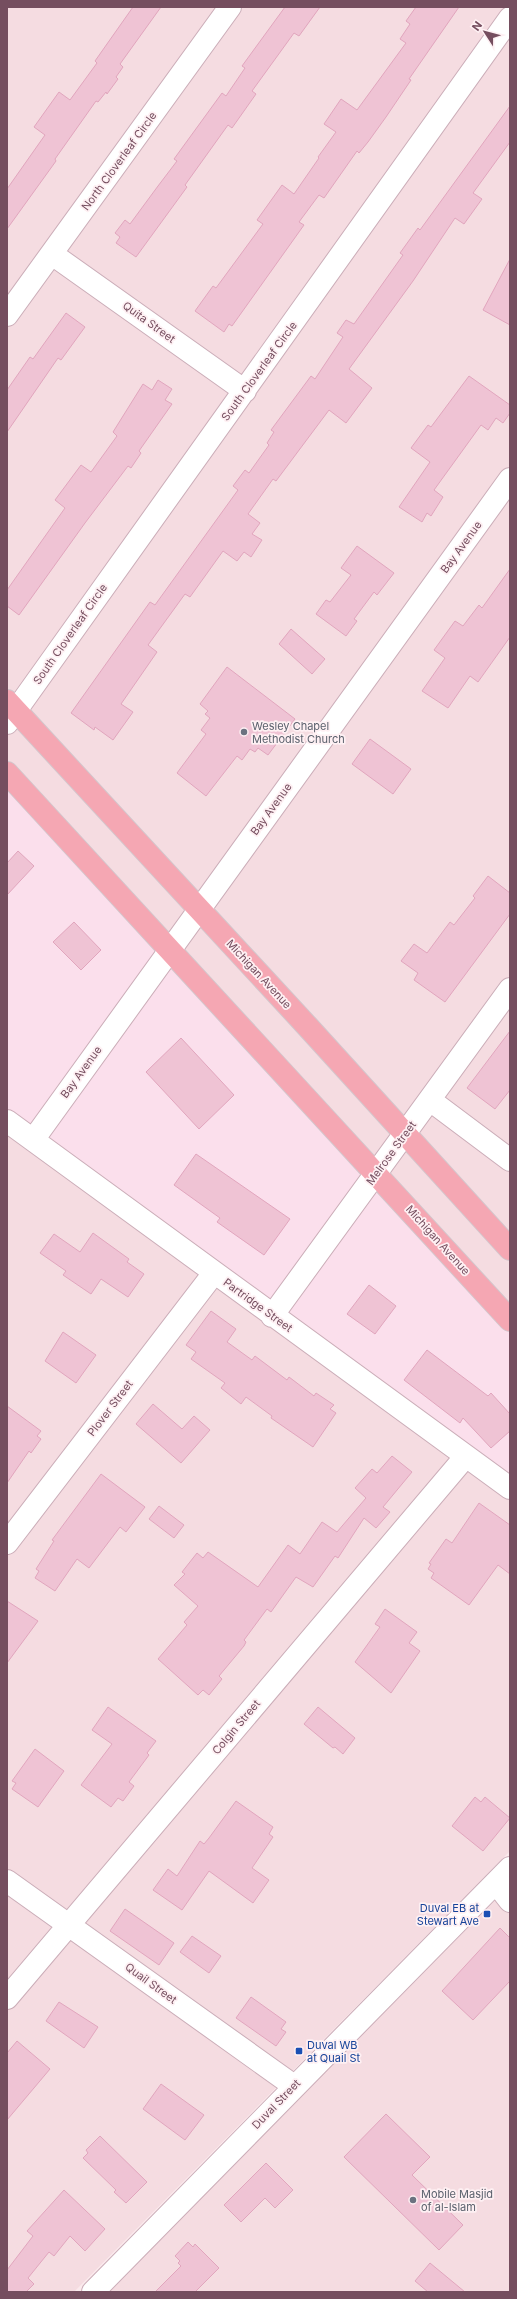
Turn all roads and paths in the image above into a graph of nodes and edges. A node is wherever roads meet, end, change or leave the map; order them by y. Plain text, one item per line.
1 (230, 7) edge
2 (510, 18) edge
3 (52, 254) junction
4 (7, 315) edge
5 (245, 391) junction
6 (510, 479) edge
7 (10, 711) edge
8 (7, 772) edge
9 (199, 908) junction
10 (170, 949) junction
11 (510, 989) edge
12 (430, 1100) junction
13 (7, 1121) edge
14 (406, 1133) junction
15 (33, 1140) junction
16 (510, 1160) edge
17 (376, 1173) junction
18 (510, 1249) edge
19 (214, 1273) junction
20 (272, 1316) junction
21 (510, 1320) edge
22 (466, 1456) junction
23 (510, 1488) edge
24 (7, 1543) edge
25 (505, 1874) edge
26 (7, 1880) edge
27 (510, 1901) edge
28 (69, 1924) junction
29 (7, 1998) edge
30 (294, 2086) junction
31 (92, 2292) edge

1 - 3 street, North Cloverleaf Circle
2 - 5 street, South Cloverleaf Circle
3 - 4 street, North Cloverleaf Circle
3 - 5 street, Quita Street
5 - 7 street, South Cloverleaf Circle
6 - 9 street, Bay Avenue
7 - 9 main road, Michigan Avenue
8 - 10 main road, Michigan Avenue
9 - 10 street, Bay Avenue
9 - 14 main road, Michigan Avenue
10 - 15 street, Bay Avenue
10 - 17 main road, Michigan Avenue
11 - 12 street, Melrose Street
12 - 14 street, Melrose Street
12 - 16 street
13 - 15 street, Partridge Street
14 - 17 street, Melrose Street
14 - 18 main road, Michigan Avenue
15 - 19 street, Partridge Street
17 - 20 street, Melrose Street
17 - 21 main road, Michigan Avenue
19 - 20 street, Partridge Street
19 - 24 street, Plover Street
20 - 22 street, Partridge Street
22 - 23 street, Partridge Street
22 - 28 street, Colgin Street
25 - 27 street
25 - 30 street, Duval Street
26 - 28 street, Quail Street
28 - 29 street, Colgin Street
28 - 30 street, Quail Street
30 - 31 street, Duval Street

